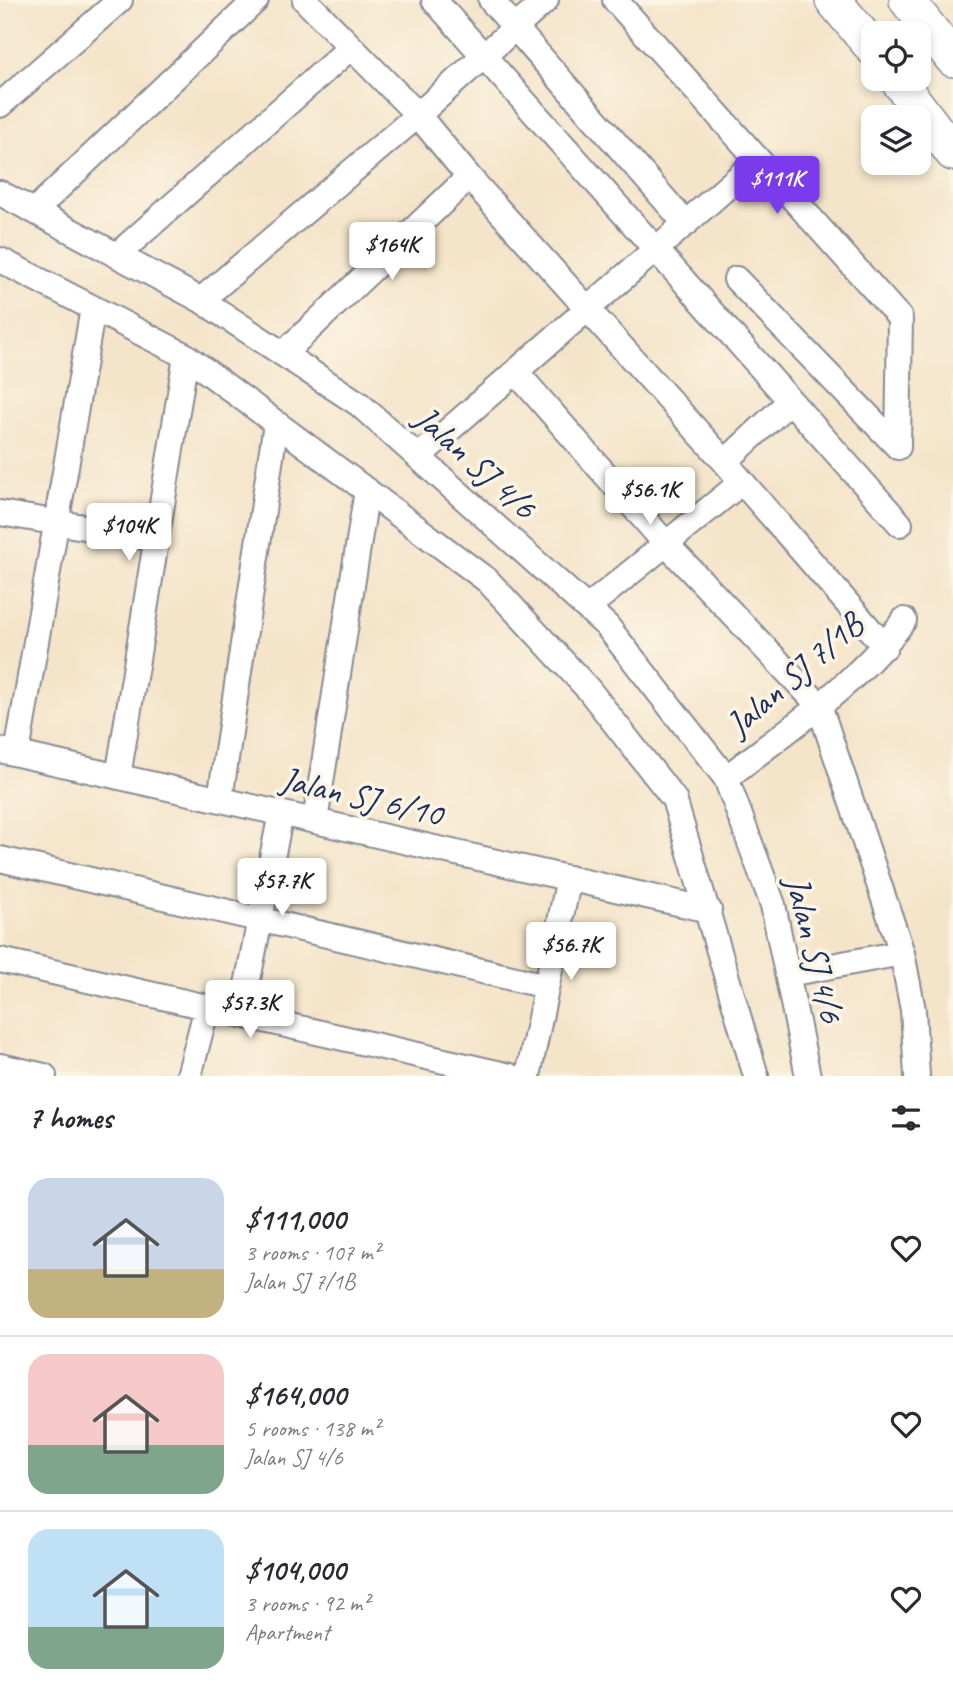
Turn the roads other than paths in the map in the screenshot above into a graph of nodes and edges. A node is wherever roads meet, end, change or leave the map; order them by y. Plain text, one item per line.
1 (120, 0) edge
2 (256, 0) edge
3 (304, 0) edge
4 (434, 0) edge
5 (491, 0) edge
6 (546, 0) edge
7 (615, 0) edge
8 (833, 0) edge
9 (907, 0) edge
10 (515, 28) junction
11 (861, 34) edge
12 (350, 48) junction
13 (483, 57) junction
14 (953, 59) edge
15 (906, 91) edge
16 (0, 105) edge
17 (418, 115) junction
18 (953, 153) edge
19 (758, 160) junction
20 (469, 177) junction
21 (0, 194) edge
22 (34, 211) junction
23 (686, 224) junction
24 (657, 251) junction
25 (117, 255) junction
26 (0, 260) edge
27 (736, 279) dead end
28 (201, 300) junction
29 (93, 308) junction
30 (589, 310) junction
31 (283, 354) junction
32 (186, 356) junction
33 (517, 373) junction
34 (790, 401) junction
35 (276, 423) junction
36 (418, 457) junction
37 (725, 462) junction
38 (742, 482) junction
39 (367, 490) junction
40 (0, 513) edge
41 (56, 523) junction
42 (900, 524) dead end
43 (156, 539) junction
44 (666, 544) junction
45 (587, 608) junction
46 (904, 620) dead end
47 (885, 646) junction
48 (819, 705) junction
49 (8, 751) edge
50 (118, 777) junction
51 (726, 779) junction
52 (219, 799) junction
53 (281, 813) junction
54 (315, 821) junction
55 (0, 859) edge
56 (569, 878) junction
57 (709, 910) junction
58 (259, 918) junction
59 (902, 953) junction
60 (0, 960) edge
61 (788, 974) junction
62 (546, 986) junction
63 (207, 1007) junction
64 (241, 1015) junction
65 (0, 1066) edge
66 (497, 1075) edge
67 (44, 1076) edge
68 (189, 1076) edge
69 (528, 1076) edge
70 (756, 1076) edge
71 (808, 1076) edge
72 (917, 1076) edge

1 - 16 street
2 - 22 street
3 - 12 street
4 - 13 street
5 - 10 street
6 - 10 street
7 - 19 street
8 - 11 highway
9 - 14 highway
10 - 13 street
10 - 23 street
12 - 17 street
12 - 25 street
13 - 17 street
13 - 24 street
15 - 18 highway
17 - 20 street
17 - 28 street
19 - 23 street
19 - 27 street
20 - 30 street
20 - 31 street
21 - 22 street, Jalan SJ 4/6
22 - 25 street, Jalan SJ 4/6
23 - 24 street
24 - 30 street
24 - 34 street
25 - 28 street, Jalan SJ 4/6
26 - 29 street
28 - 31 street, Jalan SJ 4/6
29 - 32 street
29 - 41 street
30 - 33 street
30 - 37 street
31 - 36 street, Jalan SJ 4/6
32 - 35 street
32 - 43 street
33 - 36 street
33 - 44 street
34 - 37 street
34 - 42 street
35 - 39 street
35 - 52 street
36 - 45 street, Jalan SJ 4/6
37 - 38 street
38 - 44 street
38 - 47 street
39 - 54 street
39 - 57 street
40 - 41 street
41 - 43 street
41 - 49 street
43 - 50 street
44 - 45 street
44 - 48 street
45 - 51 street, Jalan SJ 4/6
46 - 47 street, Jalan SJ 7/1B
47 - 48 street, Jalan SJ 7/1B
48 - 51 street, Jalan SJ 7/1B
48 - 59 street
49 - 50 street, Jalan SJ 6/10
50 - 52 street, Jalan SJ 6/10
51 - 61 street, Jalan SJ 4/6
52 - 53 street, Jalan SJ 6/10
53 - 54 street, Jalan SJ 6/10
53 - 58 street
54 - 56 street, Jalan SJ 6/10
55 - 58 street
56 - 57 street, Jalan SJ 6/10
56 - 62 street
57 - 70 street
58 - 62 street
58 - 64 street
59 - 61 street
59 - 72 street
60 - 63 street
61 - 71 street, Jalan SJ 4/6
62 - 69 street
63 - 64 street
63 - 68 street
64 - 66 street
65 - 67 street

